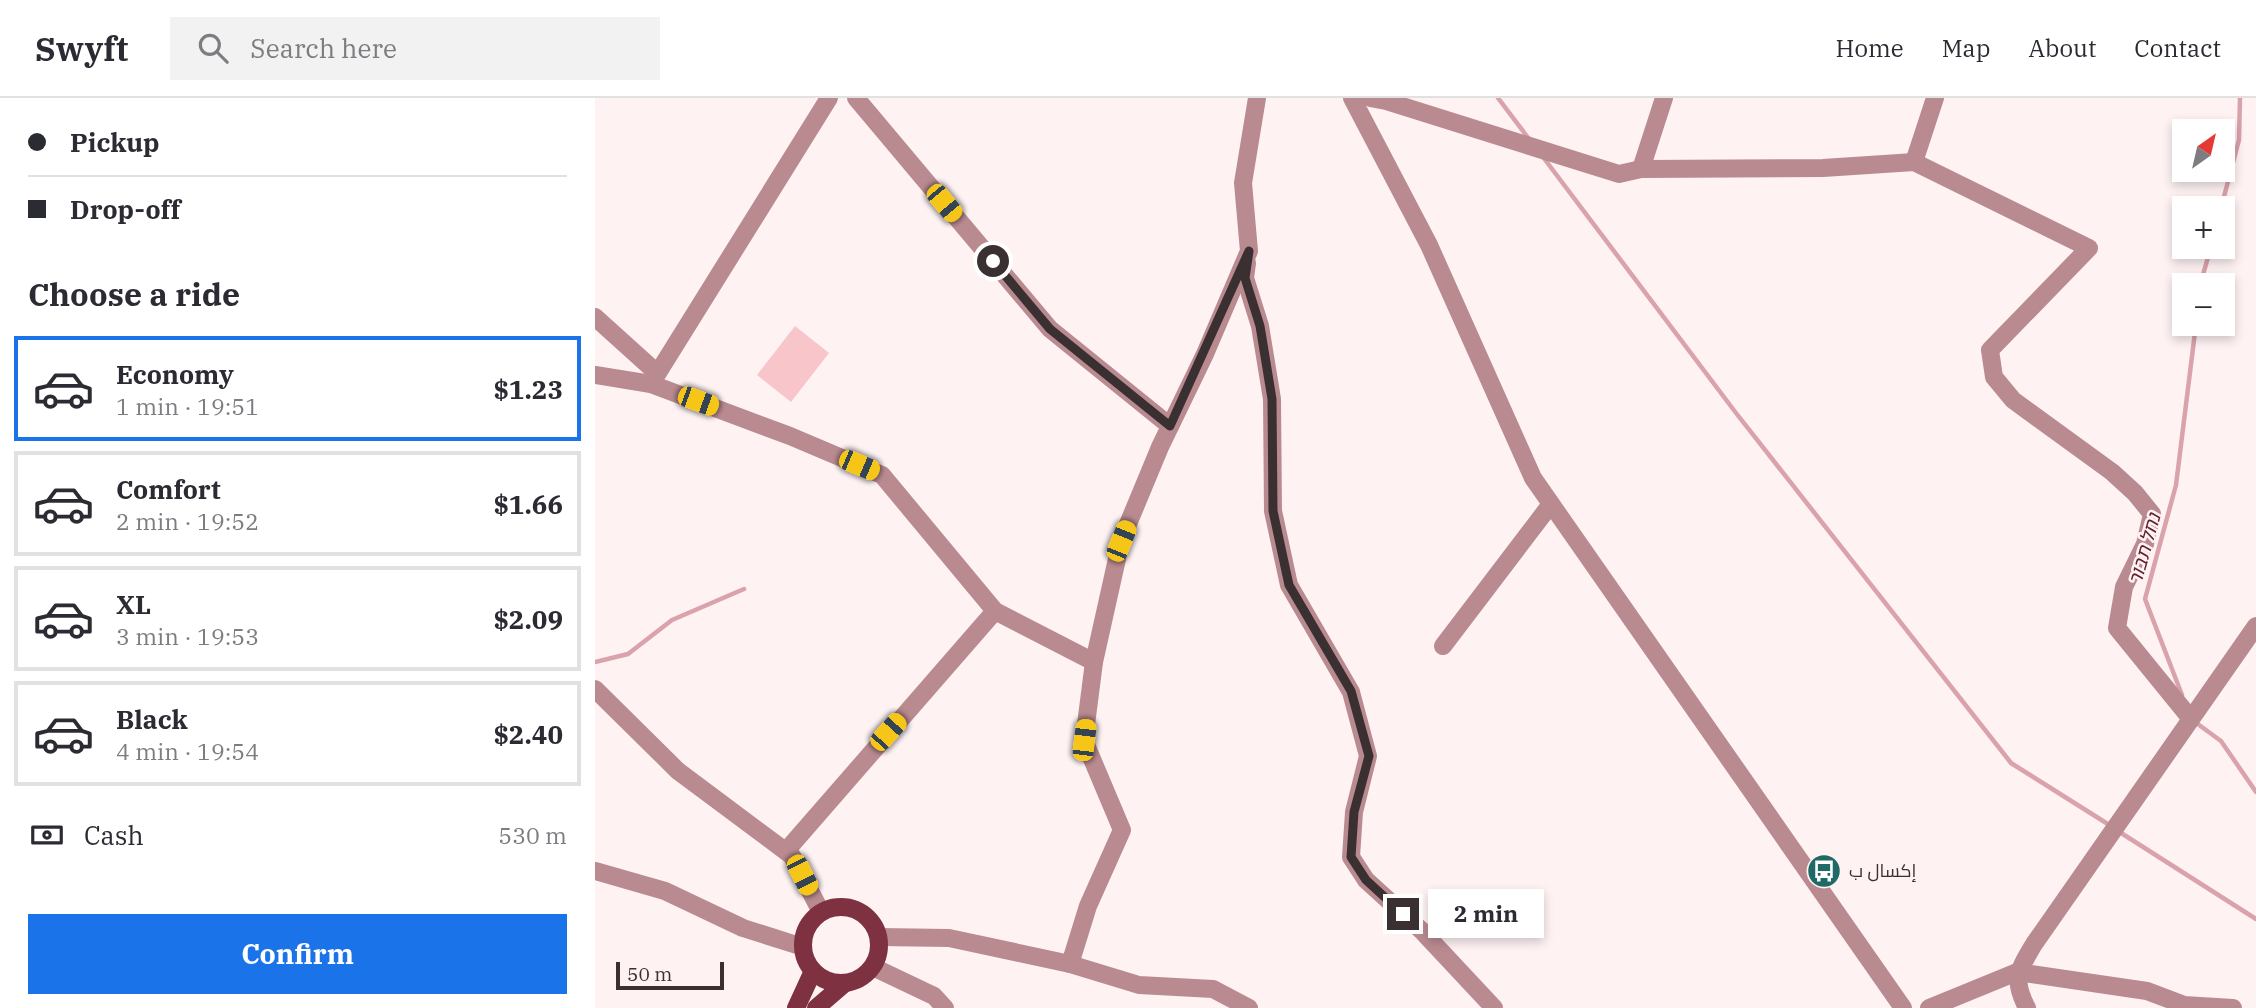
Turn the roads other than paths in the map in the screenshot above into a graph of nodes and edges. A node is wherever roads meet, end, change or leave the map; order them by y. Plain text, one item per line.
1 (829, 98) edge
2 (1257, 98) edge
3 (1352, 98) edge
4 (1370, 98) edge
5 (1664, 98) edge
6 (1935, 98) edge
7 (862, 101) edge
8 (1914, 162) junction
9 (1641, 169) junction
10 (1249, 251) junction
11 (595, 317) edge
12 (595, 375) edge
13 (654, 378) junction
14 (1170, 426) junction
15 (1551, 504) junction
16 (995, 611) junction
17 (2256, 626) edge
18 (1443, 646) dead end
19 (1094, 662) junction
20 (595, 689) edge
21 (2191, 719) junction
22 (786, 851) junction
23 (595, 871) edge
24 (821, 912) junction
25 (879, 937) junction
26 (803, 947) junction
27 (1070, 964) junction
28 (873, 967) junction
29 (813, 971) junction
30 (2017, 972) junction
31 (844, 984) junction
32 (2184, 1007) edge
33 (796, 1008) edge
34 (816, 1008) edge
35 (945, 1008) edge
36 (1249, 1008) edge
37 (1494, 1008) edge
38 (1903, 1008) edge
39 (1929, 1008) edge
40 (2027, 1008) edge
41 (2233, 1008) edge

1 - 13 street
2 - 10 street
3 - 15 street
4 - 9 street
5 - 9 street
6 - 8 street
7 - 14 street
8 - 9 street
8 - 21 street
10 - 14 street
10 - 37 street
11 - 13 street
12 - 13 street
13 - 16 street
14 - 19 street
15 - 18 street
15 - 38 street
16 - 19 street
16 - 22 street
17 - 21 street
19 - 27 street
20 - 22 street
21 - 30 street
22 - 24 street
23 - 26 street
24 - 25 main road
24 - 26 main road
25 - 27 street
25 - 28 main road
26 - 29 main road
27 - 36 street
28 - 31 main road
28 - 35 street
29 - 31 main road
29 - 33 main road
30 - 32 street
30 - 39 street
30 - 40 street
31 - 34 main road
32 - 41 street

